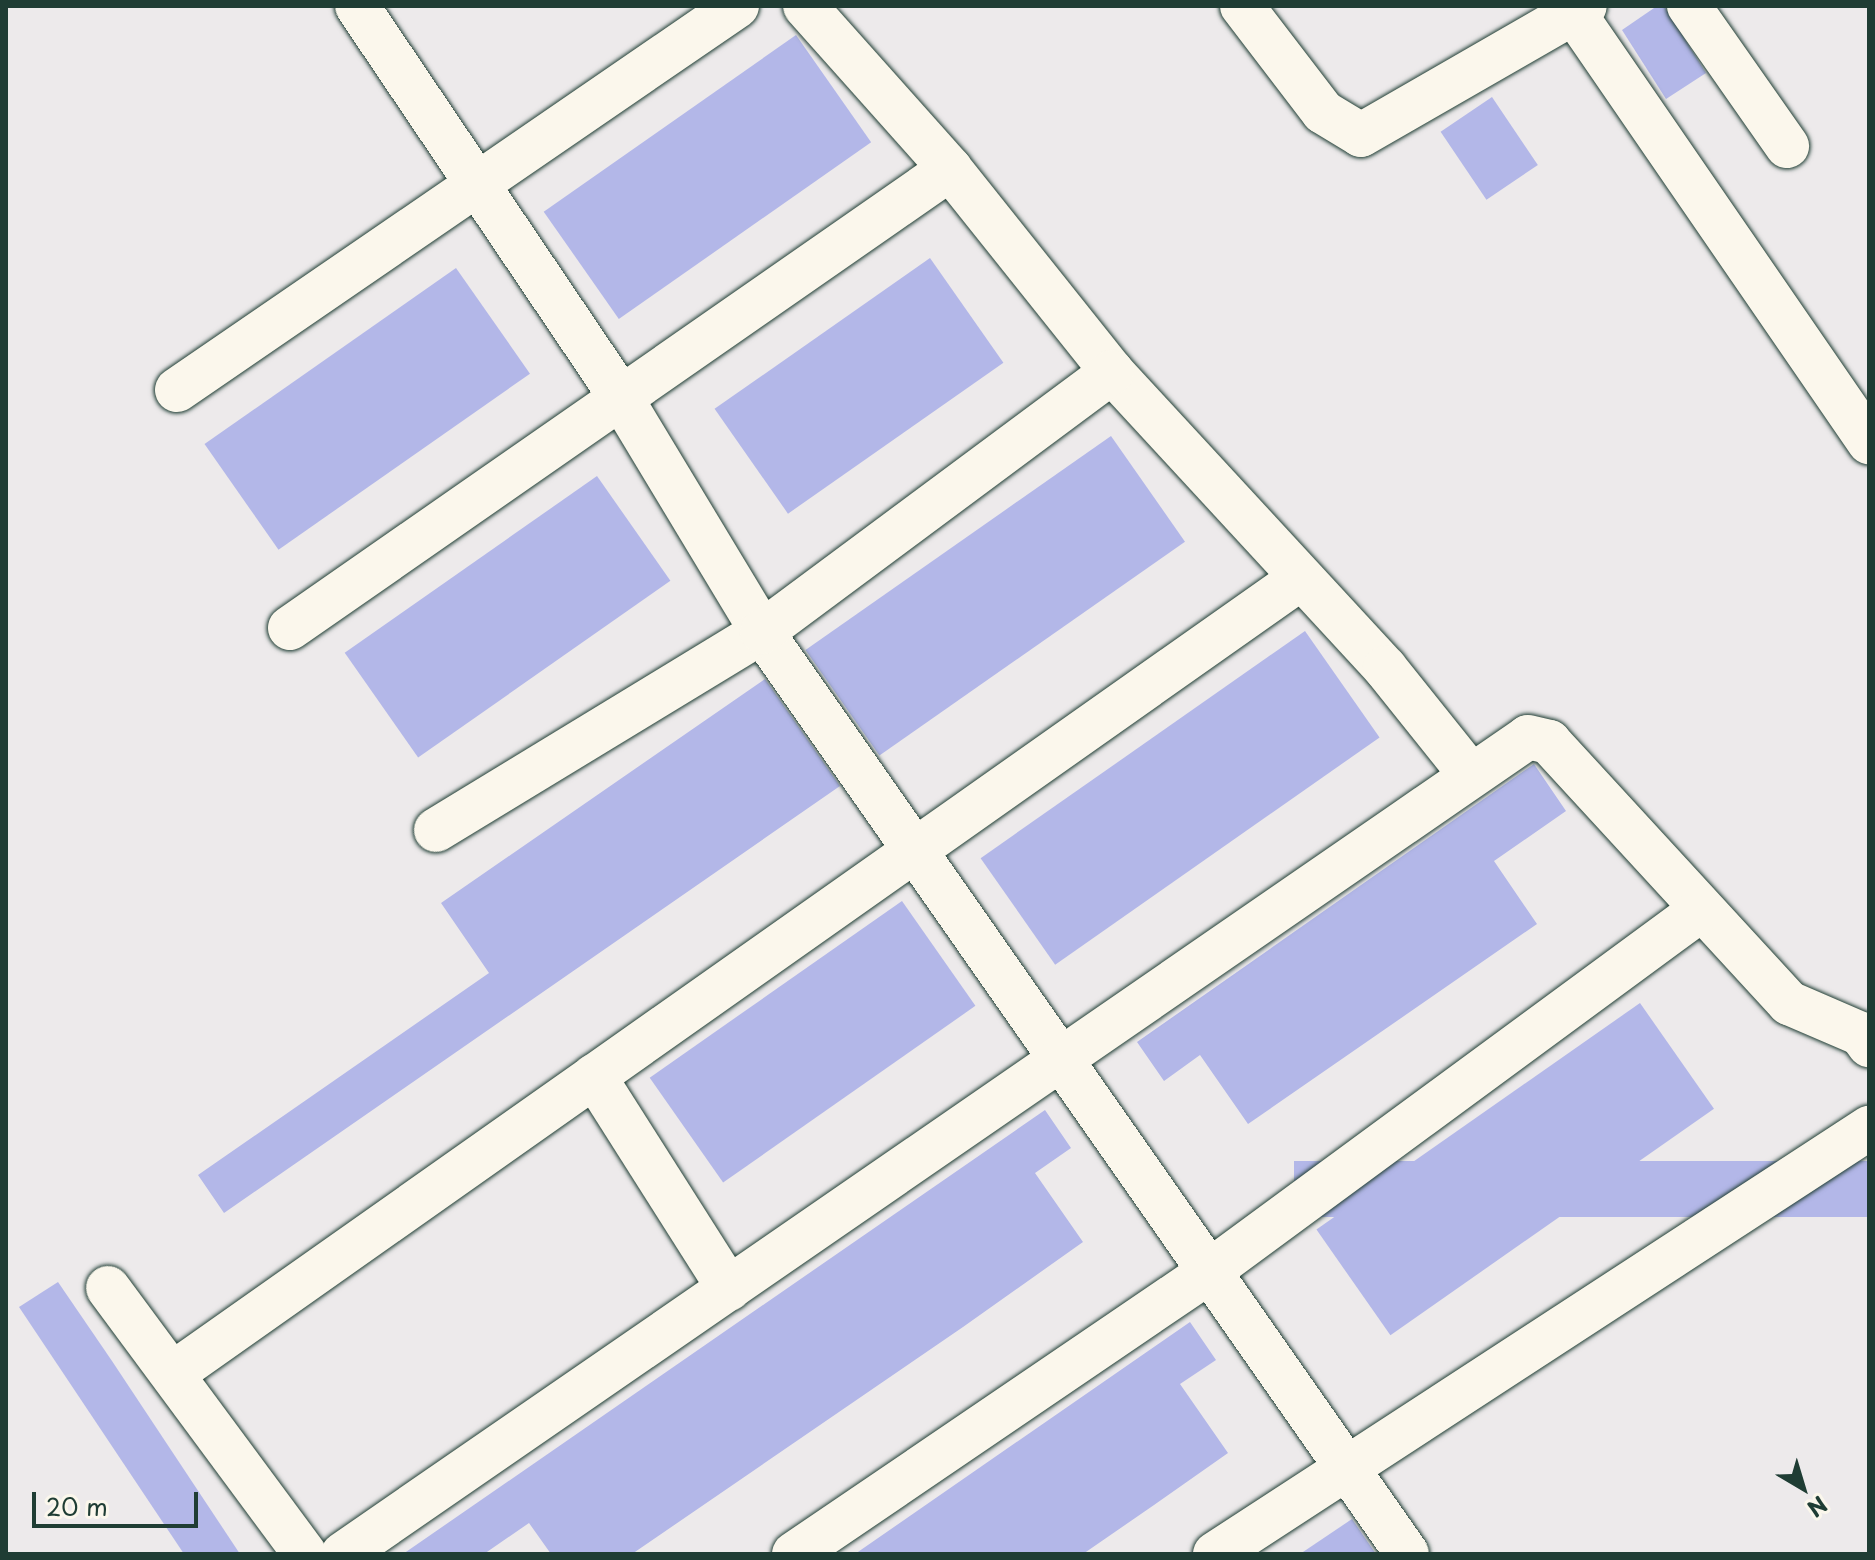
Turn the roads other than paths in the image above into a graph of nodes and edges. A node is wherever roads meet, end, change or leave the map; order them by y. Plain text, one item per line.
1 (357, 6) edge
2 (737, 6) edge
3 (805, 6) edge
4 (1242, 6) edge
5 (1689, 6) edge
6 (1580, 10) edge
7 (1787, 146) dead end
8 (950, 169) junction
9 (476, 182) junction
10 (1112, 372) junction
11 (177, 390) dead end
12 (621, 398) junction
13 (1869, 442) edge
14 (1298, 580) junction
15 (290, 628) dead end
16 (762, 632) junction
17 (1469, 773) junction
18 (436, 830) dead end
19 (913, 846) junction
20 (1702, 909) junction
21 (1866, 1036) edge
22 (1060, 1058) junction
23 (594, 1076) junction
24 (1869, 1128) edge
25 (1207, 1273) junction
26 (108, 1288) dead end
27 (729, 1289) junction
28 (175, 1372) junction
29 (1348, 1462) junction
30 (305, 1554) edge
31 (343, 1554) edge
32 (794, 1554) edge
33 (1215, 1554) edge
34 (1407, 1554) edge

1 - 9 street
2 - 9 street
3 - 8 street
4 - 6 street
5 - 7 street
6 - 13 street
8 - 10 street
8 - 12 street
9 - 11 street
9 - 12 street
10 - 14 street
10 - 16 street
12 - 15 street
12 - 16 street
14 - 17 street
14 - 19 street
16 - 18 street
16 - 19 street
17 - 20 street
17 - 22 street
19 - 22 street
19 - 23 street
20 - 21 street
20 - 25 street
22 - 25 street
22 - 27 street
23 - 27 street
23 - 28 street
24 - 29 street
25 - 29 street
25 - 32 street
26 - 28 street
27 - 31 street
28 - 30 street
29 - 33 street
29 - 34 street

